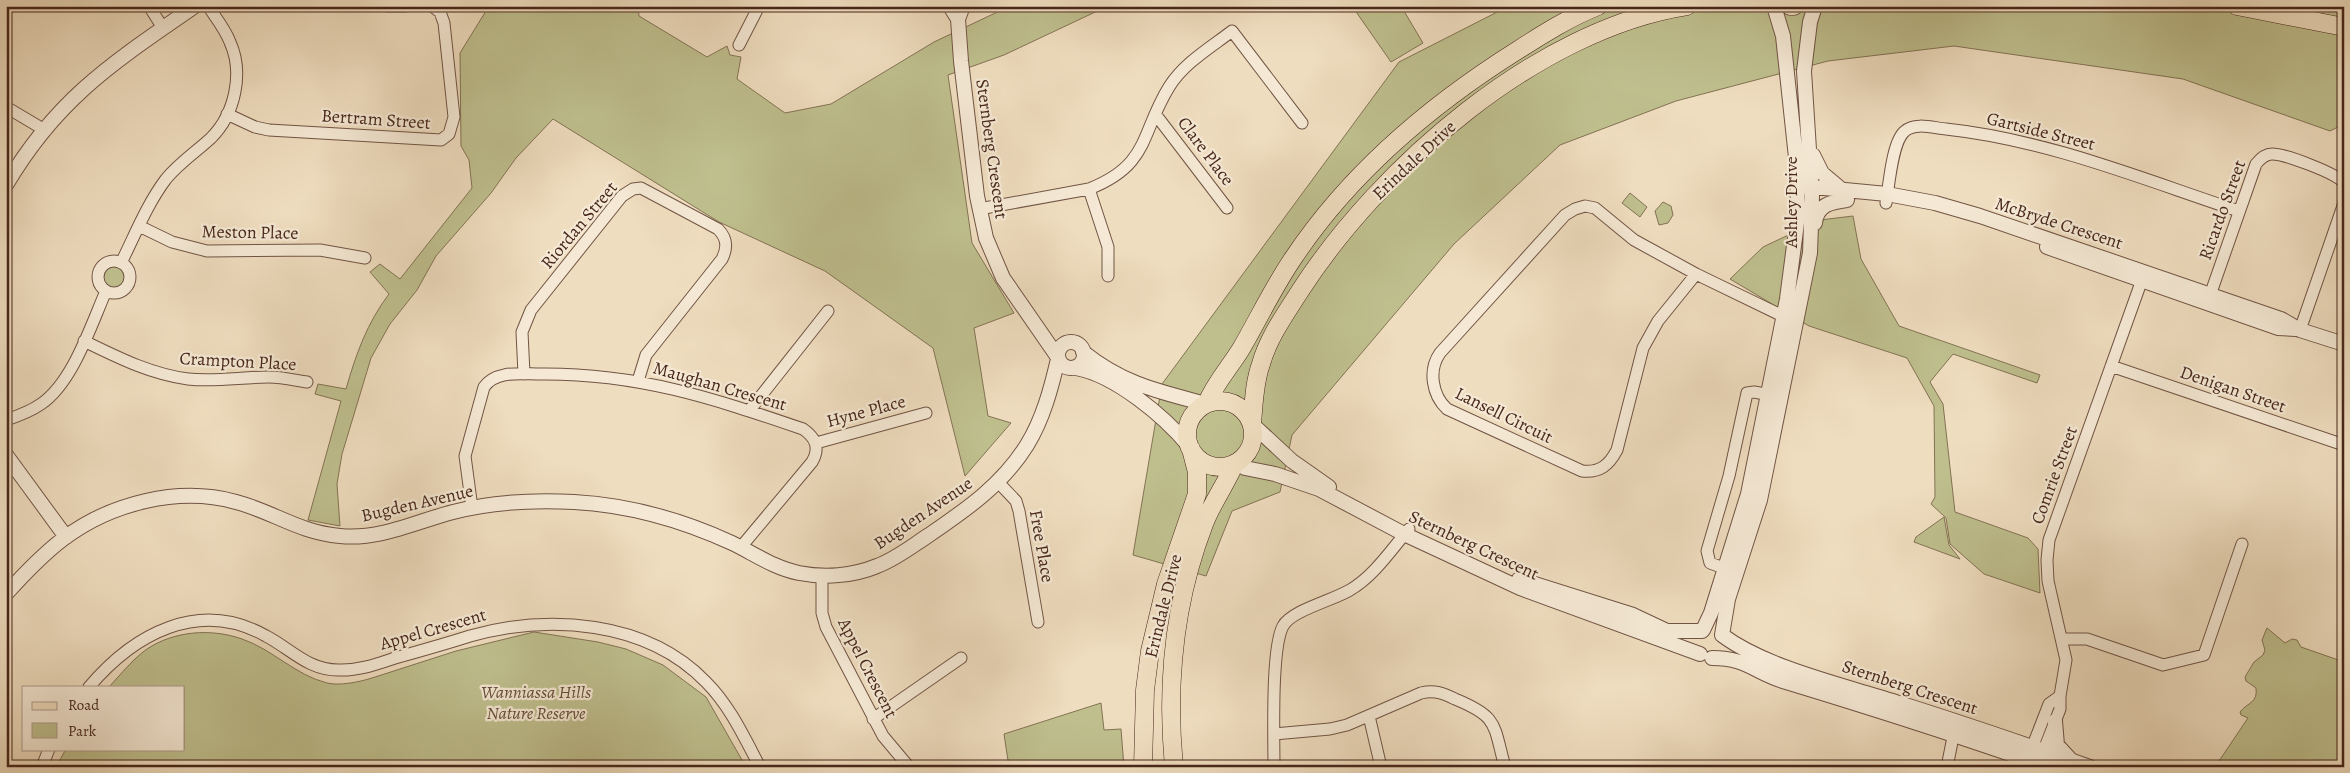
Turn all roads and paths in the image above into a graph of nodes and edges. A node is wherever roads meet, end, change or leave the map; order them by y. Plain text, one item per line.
1 (149, 6) edge
2 (195, 6) edge
3 (208, 6) edge
4 (387, 6) edge
5 (405, 6) edge
6 (432, 6) edge
7 (759, 6) edge
8 (950, 6) edge
9 (1598, 6) edge
10 (1687, 6) edge
11 (1774, 6) edge
12 (1815, 6) edge
13 (2237, 6) edge
14 (960, 13) edge
15 (2344, 27) edge
16 (163, 28) junction
17 (739, 45) dead end
18 (1807, 98) junction
19 (6, 107) edge
20 (1790, 107) junction
21 (228, 114) junction
22 (1156, 115) junction
23 (1302, 123) dead end
24 (43, 129) junction
25 (1810, 145) junction
26 (2344, 182) edge
27 (6, 185) edge
28 (1089, 189) junction
29 (1804, 191) junction
30 (1845, 195) junction
31 (1887, 199) junction
32 (2344, 203) edge
33 (1227, 208) dead end
34 (979, 209) junction
35 (2239, 211) junction
36 (139, 226) junction
37 (1809, 252) junction
38 (365, 258) dead end
39 (121, 263) junction
40 (1696, 274) junction
41 (1108, 276) dead end
42 (2143, 276) junction
43 (106, 291) junction
44 (2209, 299) junction
45 (828, 311) dead end
46 (1790, 320) junction
47 (1039, 330) junction
48 (2300, 330) junction
49 (84, 341) junction
50 (1067, 343) junction
51 (2344, 344) edge
52 (1083, 352) junction
53 (1058, 358) junction
54 (2111, 366) junction
55 (1074, 368) junction
56 (524, 374) junction
57 (638, 381) junction
58 (306, 382) dead end
59 (1051, 391) junction
60 (1776, 396) junction
61 (1206, 403) junction
62 (749, 411) junction
63 (926, 413) dead end
64 (6, 420) edge
65 (1252, 424) junction
66 (816, 444) junction
67 (2344, 444) edge
68 (1190, 448) junction
69 (6, 455) edge
70 (1236, 463) junction
71 (998, 482) junction
72 (472, 508) junction
73 (1406, 532) junction
74 (66, 537) junction
75 (2242, 544) dead end
76 (741, 548) junction
77 (1483, 568) junction
78 (1731, 570) junction
79 (822, 576) junction
80 (6, 594) edge
81 (1038, 622) dead end
82 (1702, 630) junction
83 (1722, 635) junction
84 (2063, 639) junction
85 (1706, 656) junction
86 (961, 658) dead end
87 (90, 686) edge
88 (2060, 696) junction
89 (1369, 716) junction
90 (873, 719) junction
91 (2055, 721) junction
92 (1955, 727) junction
93 (1274, 734) junction
94 (50, 750) edge
95 (2038, 758) edge
96 (2070, 760) junction
97 (42, 767) edge
98 (760, 767) edge
99 (909, 767) edge
100 (1143, 767) edge
101 (1174, 767) edge
102 (1274, 767) edge
103 (1381, 767) edge
104 (1505, 767) edge
105 (1947, 767) edge
106 (2090, 767) edge

1 - 16 street
2 - 16 street
3 - 21 street
4 - 5 street
6 - 21 street, Bertram Street
7 - 17 street
8 - 14 street, Sternberg Crescent
9 - 61 main road, Erindale Drive
10 - 65 main road, Erindale Drive
11 - 20 street, Ashley Drive
12 - 18 street, Ashley Drive
13 - 15 main road
14 - 34 street, Sternberg Crescent
16 - 24 street
18 - 20 street
18 - 25 street, Ashley Drive
19 - 24 street
20 - 29 street, Ashley Drive
21 - 36 street
22 - 23 street
22 - 28 street
22 - 33 street, Clare Place
24 - 27 street
25 - 29 street, Ashley Drive
25 - 30 street
26 - 35 street, Ricardo Street
28 - 34 street
28 - 41 street
29 - 30 street, McBryde Crescent
29 - 37 street, Ashley Drive
29 - 46 street, Ashley Drive
30 - 31 street, McBryde Crescent
30 - 37 street
31 - 35 street, Gartside Street
31 - 42 street, McBryde Crescent
32 - 48 street
34 - 47 street, Sternberg Crescent
35 - 44 street, Ricardo Street
36 - 38 street, Meston Place
36 - 39 street
37 - 46 street, Ashley Drive
39 - 43 street
39 - 43 street
40 - 40 street, Lansell Circuit
40 - 46 street, Lansell Circuit
42 - 44 street, McBryde Crescent
42 - 54 street, Comrie Street
43 - 49 street
44 - 48 street, McBryde Crescent
45 - 62 street
46 - 60 street, Ashley Drive
47 - 50 street, Sternberg Crescent
47 - 53 street, Sternberg Crescent
48 - 51 street, McBryde Crescent
49 - 58 street, Crampton Place
49 - 64 street
50 - 52 street
50 - 53 street
52 - 55 street
52 - 61 street
53 - 55 street
53 - 59 street, Bugden Avenue
54 - 67 street, Denigan Street
54 - 84 street, Comrie Street
55 - 59 street, Bugden Avenue
55 - 68 street
56 - 57 street, Maughan Crescent
56 - 57 street, Riordan Street
56 - 72 street, Maughan Crescent
57 - 62 street, Maughan Crescent
59 - 71 street, Bugden Avenue
60 - 78 street, Ashley Drive
60 - 78 street
61 - 65 main road
61 - 68 main road
62 - 66 street, Maughan Crescent
63 - 66 street, Hyne Place
65 - 70 main road
65 - 73 street, Sternberg Crescent
66 - 76 street
68 - 70 main road
68 - 100 main road, Erindale Drive
69 - 74 street
70 - 73 street, Sternberg Crescent
70 - 101 main road, Erindale Drive
71 - 79 street, Bugden Avenue
71 - 81 street, Free Place
72 - 74 street, Bugden Avenue
72 - 76 street, Bugden Avenue
73 - 77 street, Sternberg Crescent
73 - 93 street
74 - 80 street, Bugden Avenue
75 - 84 street
76 - 79 street, Bugden Avenue
77 - 82 street, Sternberg Crescent
77 - 85 street, Sternberg Crescent
78 - 82 street, Ashley Drive
78 - 83 street, Ashley Drive
79 - 90 street, Appel Crescent
82 - 83 street
82 - 85 street
83 - 85 street
83 - 92 street, Sternberg Crescent
84 - 88 street, Comrie Street
85 - 92 street, Sternberg Crescent
86 - 90 street
87 - 98 street, Appel Crescent
88 - 91 street, Comrie Street
88 - 95 street, Comrie Street
89 - 93 street
89 - 103 street
89 - 104 street
90 - 99 street, Appel Crescent
91 - 95 street, Comrie Street
91 - 96 street
92 - 95 street, Sternberg Crescent
92 - 105 street
93 - 102 street
94 - 97 street
95 - 96 street, Sternberg Crescent
96 - 106 street, Sternberg Crescent

